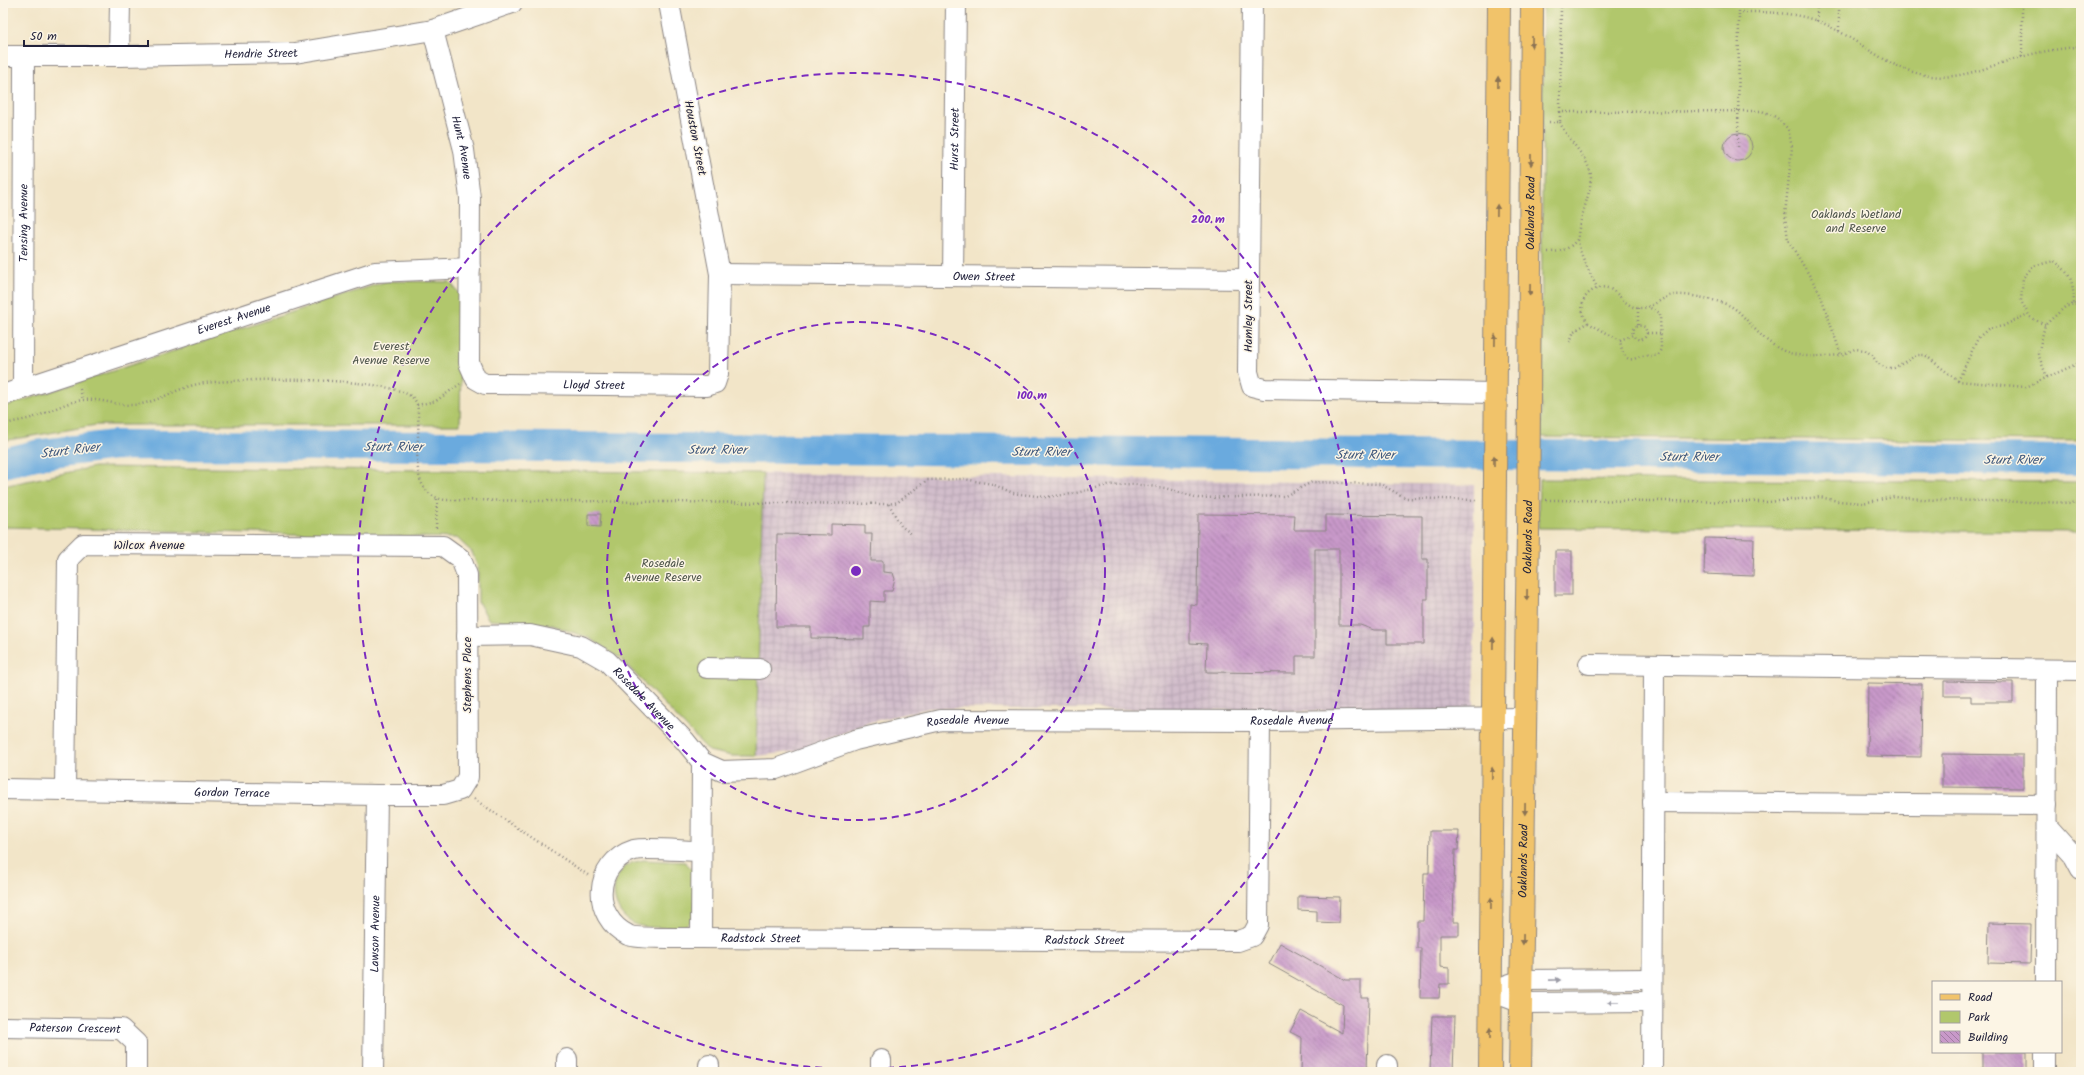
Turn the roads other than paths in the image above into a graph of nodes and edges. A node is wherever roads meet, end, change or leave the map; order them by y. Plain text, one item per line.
1 (120, 3) edge
2 (512, 3) edge
3 (669, 3) edge
4 (956, 3) edge
5 (1252, 3) edge
6 (1499, 3) edge
7 (1532, 3) edge
8 (434, 30) junction
9 (3, 56) edge
10 (24, 56) junction
11 (120, 56) junction
12 (470, 268) junction
13 (720, 274) junction
14 (953, 276) junction
15 (1248, 279) junction
16 (1529, 366) junction
17 (1495, 383) junction
18 (23, 389) junction
19 (3, 395) edge
20 (462, 559) joint
21 (467, 636) junction
22 (1589, 664) dead end
23 (1654, 665) junction
24 (707, 668) dead end
25 (760, 669) dead end
26 (2048, 670) junction
27 (2081, 670) edge
28 (1493, 718) junction
29 (1526, 718) junction
30 (1260, 721) junction
31 (702, 762) junction
32 (3, 789) edge
33 (65, 789) junction
34 (460, 790) joint
35 (377, 795) junction
36 (1653, 802) junction
37 (2047, 805) junction
38 (2047, 826) junction
39 (701, 851) junction
40 (2081, 869) edge
41 (701, 938) junction
42 (1652, 979) junction
43 (1523, 980) junction
44 (2046, 981) edge
45 (1490, 991) junction
46 (1652, 1002) junction
47 (1522, 1003) junction
48 (3, 1028) edge
49 (2045, 1053) edge
50 (136, 1072) edge
51 (373, 1072) edge
52 (1490, 1072) edge
53 (1520, 1072) edge
54 (1652, 1072) edge
55 (2045, 1072) edge

1 - 11 street
2 - 8 street, Hendrie Street
3 - 13 street, Houston Street
4 - 14 street, Hurst Street
5 - 15 street, Hamley Street
17 -> 6 main road
7 -> 16 main road, Oaklands Road
8 - 11 street, Hendrie Street
8 - 12 street, Hunt Avenue
9 - 10 street, Hendrie Street
10 - 11 street, Hendrie Street
10 - 18 street, Tensing Avenue
12 - 13 street, Lloyd Street
12 - 18 street, Everest Avenue
13 - 14 street, Owen Street
14 - 15 street, Owen Street
15 - 17 street, Hamley Street
16 - 17 main road
16 -> 29 main road, Oaklands Road
28 -> 17 main road
18 - 19 street, Everest Avenue
20 - 21 street, Stephens Place
20 - 33 street, Wilcox Avenue
21 - 31 street, Rosedale Avenue
21 - 34 street, Stephens Place
22 - 23 street
23 - 26 street
23 - 36 street
24 - 25 street
26 - 27 street
26 - 37 street
28 - 29 street, Rosedale Avenue
28 - 30 street, Rosedale Avenue
45 -> 28 main road
29 -> 43 main road, Oaklands Road
30 - 31 street, Rosedale Avenue
30 - 41 street, Radstock Street
31 - 39 street
32 - 33 street, Gordon Terrace
33 - 35 street, Gordon Terrace
34 - 35 street, Gordon Terrace
35 - 51 street, Lawson Avenue
36 - 37 street
36 - 42 street
37 - 38 street
38 - 40 street
38 - 44 street
39 - 41 street
39 - 41 street, Radstock Street
43 -> 42 street
42 - 46 street
43 - 45 street
43 - 47 main road, Oaklands Road
45 - 47 street
52 -> 45 main road
46 -> 47 street
46 - 54 street
47 - 53 main road, Oaklands Road
48 - 50 street, Paterson Crescent
49 - 55 street

